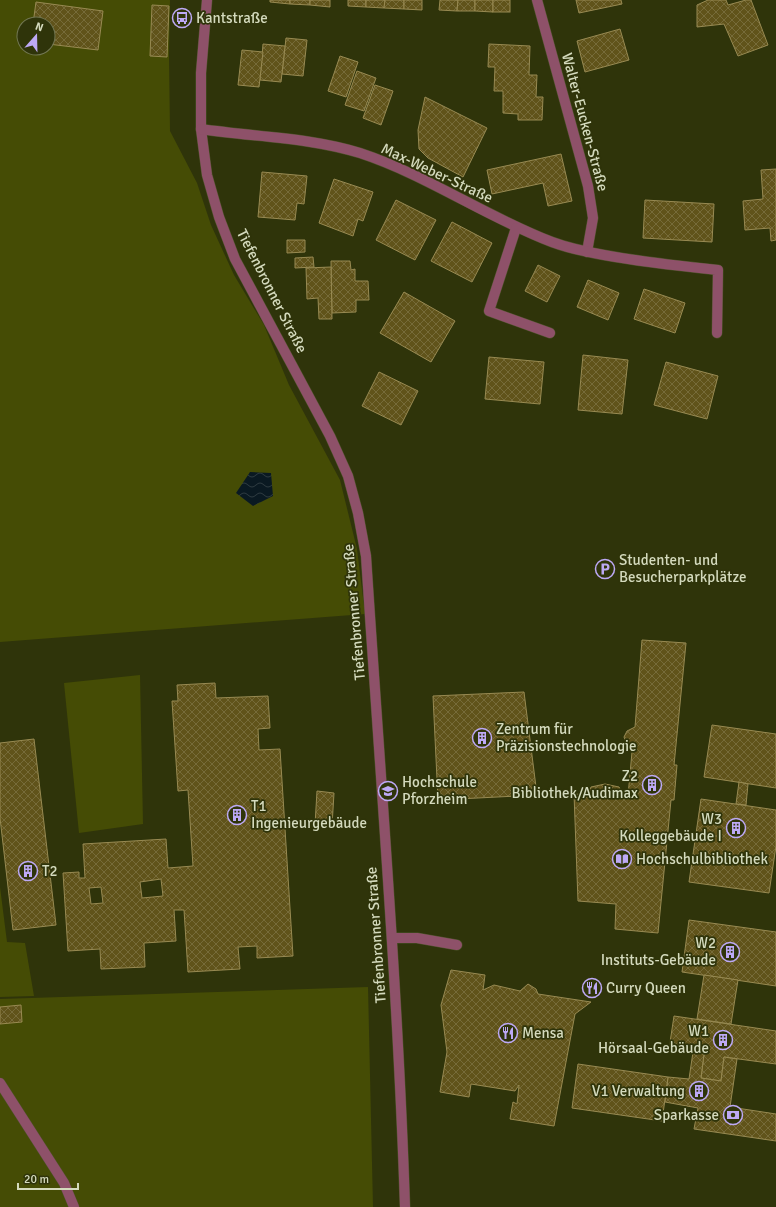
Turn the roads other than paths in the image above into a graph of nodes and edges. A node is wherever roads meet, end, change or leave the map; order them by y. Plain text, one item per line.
1 (207, 0) edge
2 (537, 0) edge
3 (201, 129) junction
4 (516, 228) junction
5 (587, 252) junction
6 (550, 333) dead end
7 (717, 333) dead end
8 (392, 938) junction
9 (457, 944) dead end
10 (0, 1084) edge
11 (74, 1207) edge
12 (405, 1207) edge

1 - 3 street, Tiefenbronner Straße
2 - 5 street, Walter-Eucken-Straße
3 - 4 street, Max-Weber-Straße
3 - 8 street, Tiefenbronner Straße
4 - 5 street, Max-Weber-Straße
4 - 6 street
5 - 7 street, Max-Weber-Straße
8 - 9 street
8 - 12 street, Tiefenbronner Straße
10 - 11 street

